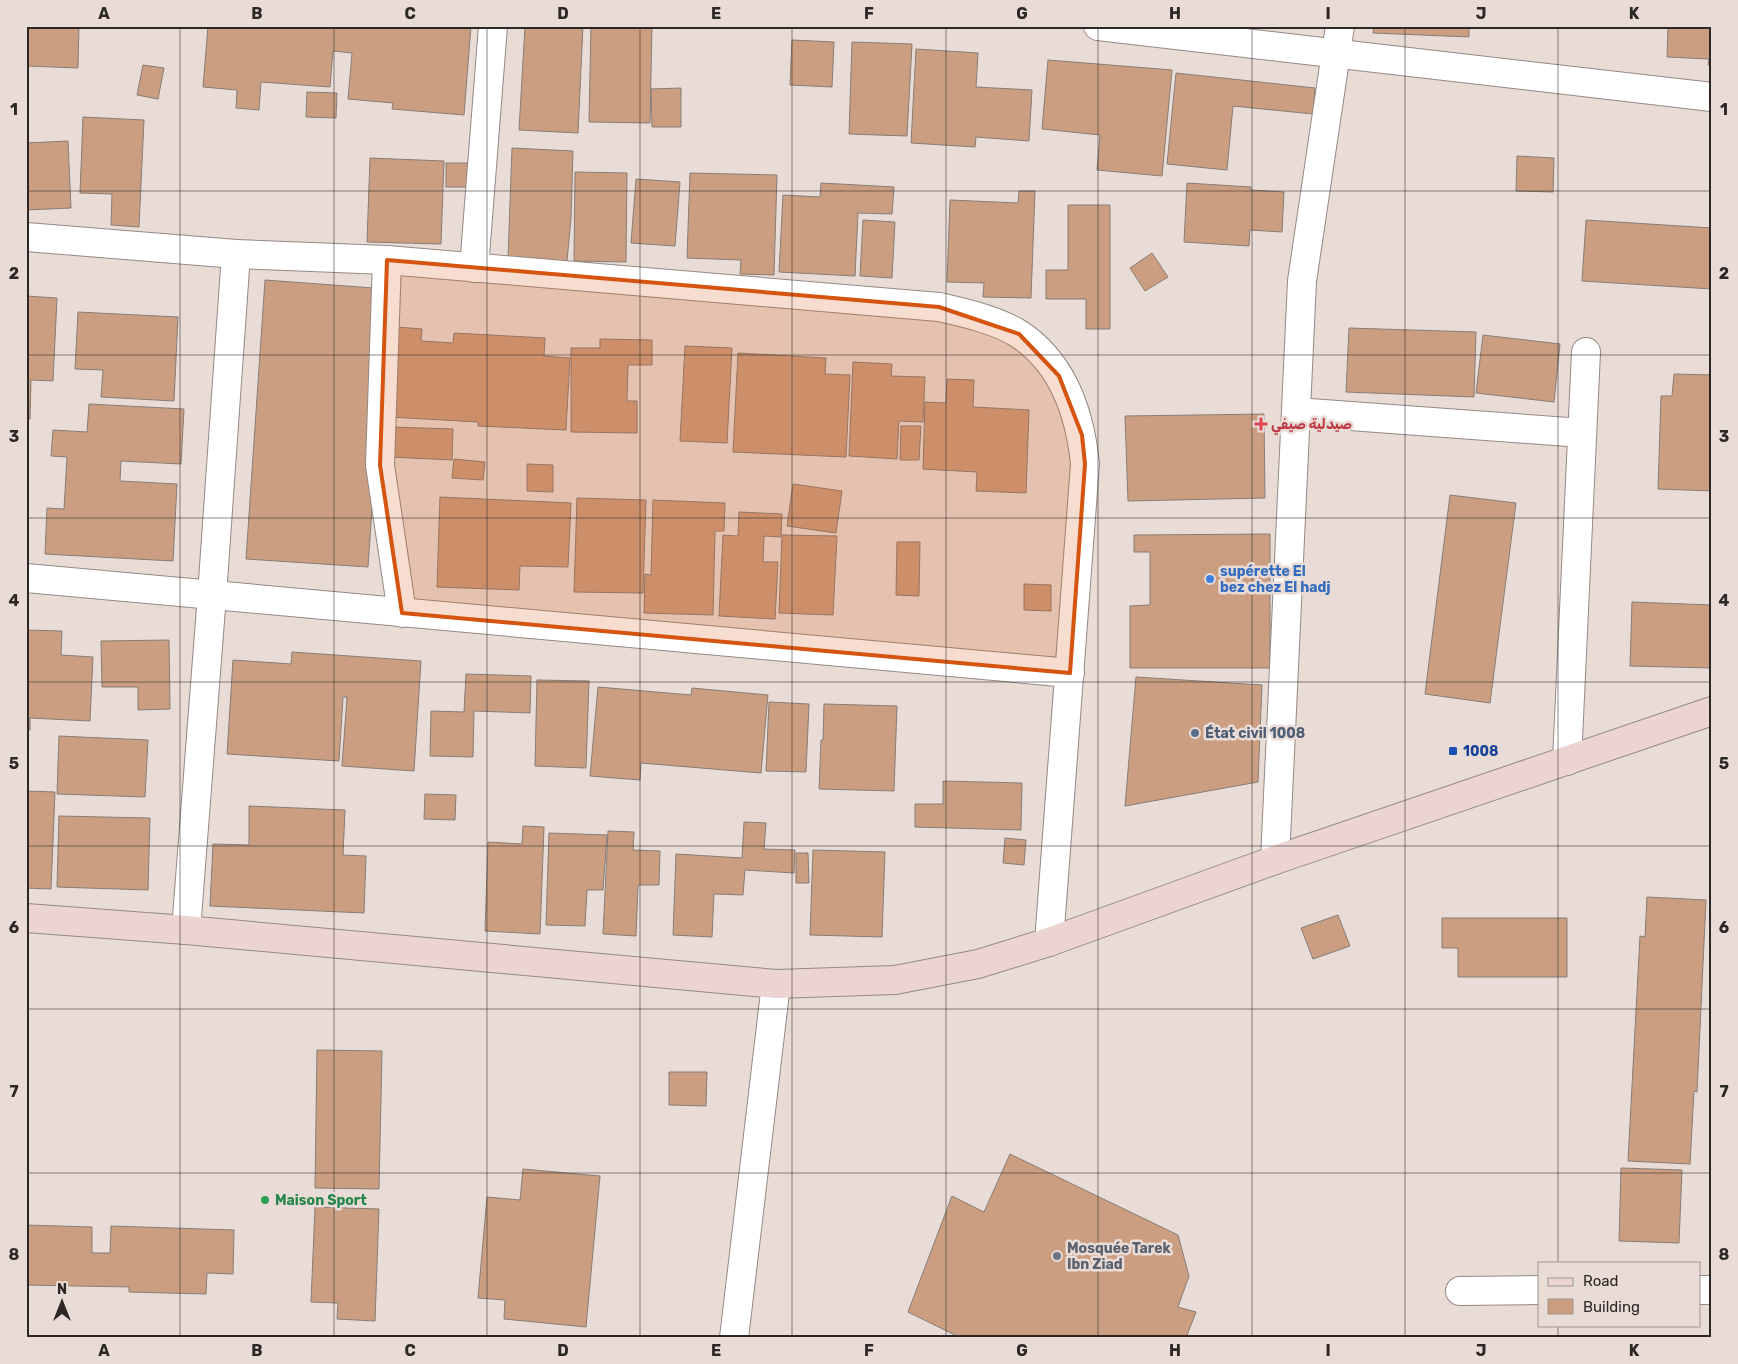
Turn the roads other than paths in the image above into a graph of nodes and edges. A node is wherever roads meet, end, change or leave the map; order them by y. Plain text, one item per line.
1 (493, 26) edge
2 (1098, 26) edge
3 (1340, 26) edge
4 (1337, 54) junction
5 (1712, 97) edge
6 (26, 237) edge
7 (236, 254) junction
8 (387, 260) junction
9 (474, 268) junction
10 (1586, 352) dead end
11 (1296, 412) junction
12 (1582, 432) junction
13 (26, 578) edge
14 (212, 595) junction
15 (402, 613) junction
16 (1070, 673) junction
17 (1712, 711) edge
18 (1567, 761) junction
19 (1275, 860) junction
20 (26, 918) edge
21 (186, 930) junction
22 (1049, 942) junction
23 (776, 984) junction
24 (1538, 1290) edge
25 (1460, 1291) dead end
26 (734, 1338) edge

1 - 9 street
2 - 4 street
3 - 4 street
4 - 5 street
4 - 11 street
6 - 7 street
7 - 8 street
7 - 14 street
8 - 9 street
8 - 15 street
9 - 16 street
10 - 12 street
11 - 12 street
11 - 19 street
12 - 18 street
13 - 14 street
14 - 15 street
14 - 21 street
15 - 16 street
16 - 22 street
17 - 18 main road
18 - 19 main road
19 - 22 main road
20 - 21 main road
21 - 23 main road
22 - 23 main road
23 - 26 street
24 - 25 street

